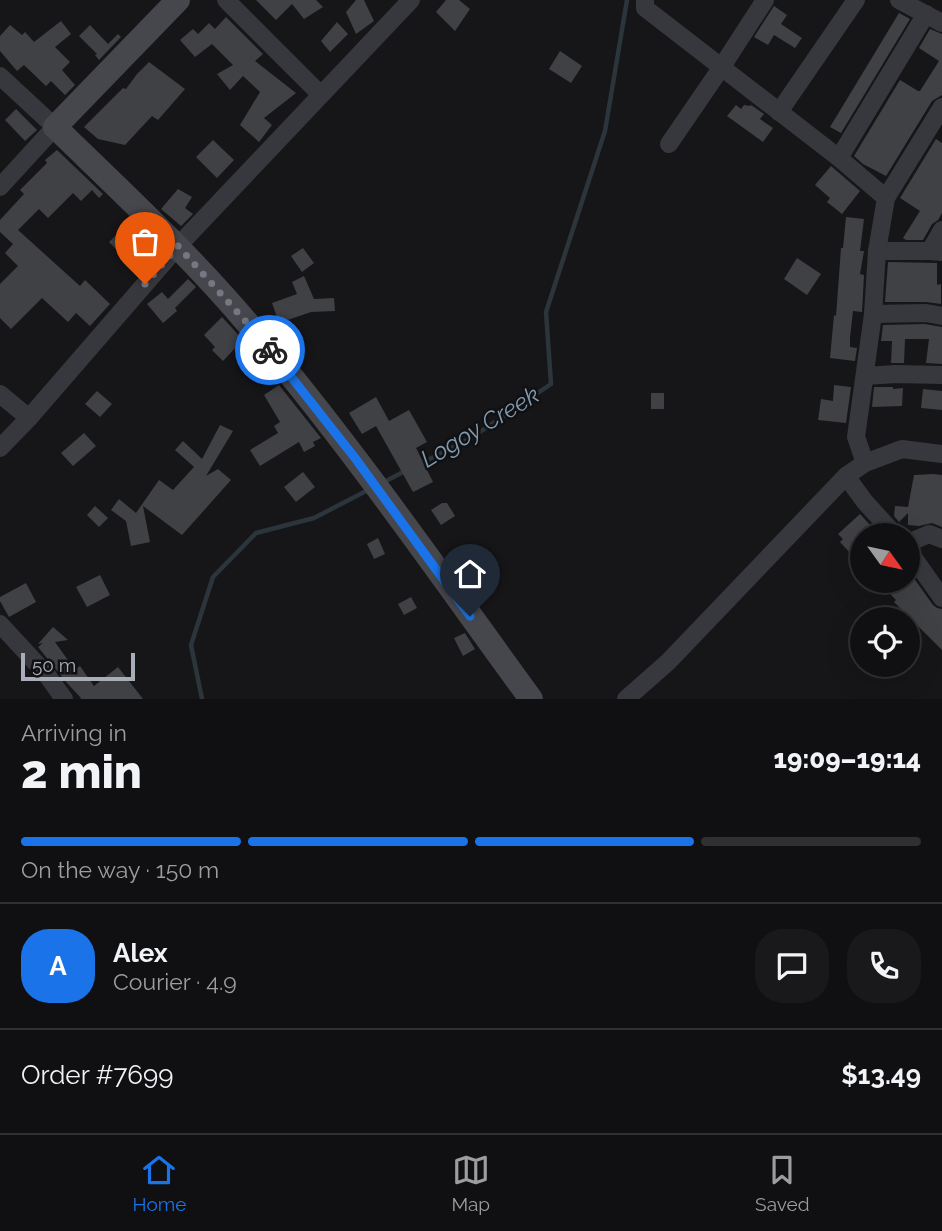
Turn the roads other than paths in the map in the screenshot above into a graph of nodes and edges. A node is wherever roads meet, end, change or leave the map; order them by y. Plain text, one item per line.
1 (178, 0) edge
2 (226, 0) edge
3 (411, 0) edge
4 (645, 0) edge
5 (765, 0) edge
6 (856, 0) edge
7 (899, 0) edge
8 (934, 19) edge
9 (721, 68) junction
10 (0, 76) edge
11 (321, 95) junction
12 (942, 107) edge
13 (779, 112) junction
14 (55, 127) junction
15 (669, 144) dead end
16 (839, 159) junction
17 (0, 187) edge
18 (886, 198) junction
19 (942, 230) edge
20 (178, 246) junction
21 (877, 251) junction
22 (936, 251) edge
23 (873, 314) junction
24 (942, 316) edge
25 (942, 375) edge
26 (865, 376) junction
27 (0, 394) edge
28 (29, 418) junction
29 (0, 448) edge
30 (942, 454) edge
31 (864, 463) junction
32 (846, 476) junction
33 (885, 523) edge
34 (920, 538) edge
35 (942, 539) edge
36 (920, 567) edge
37 (942, 598) edge
38 (0, 624) edge
39 (64, 699) edge
40 (531, 699) edge
41 (626, 699) edge

1 - 14 main road
2 - 11 street
3 - 11 street
4 - 9 street
5 - 9 street
6 - 13 street
7 - 8 street
8 - 16 street
9 - 13 street
9 - 15 street
10 - 14 street
11 - 20 street
12 - 18 street
13 - 16 street
14 - 17 street
14 - 20 main road
16 - 18 street
18 - 21 street
19 - 22 street
20 - 28 street
20 - 40 main road
21 - 22 street
21 - 23 street
23 - 24 street
23 - 26 street
25 - 26 street
26 - 31 street
27 - 28 street
28 - 29 street
30 - 31 street
31 - 32 street
32 - 33 street
32 - 41 street
34 - 35 street
36 - 37 street
38 - 39 street

